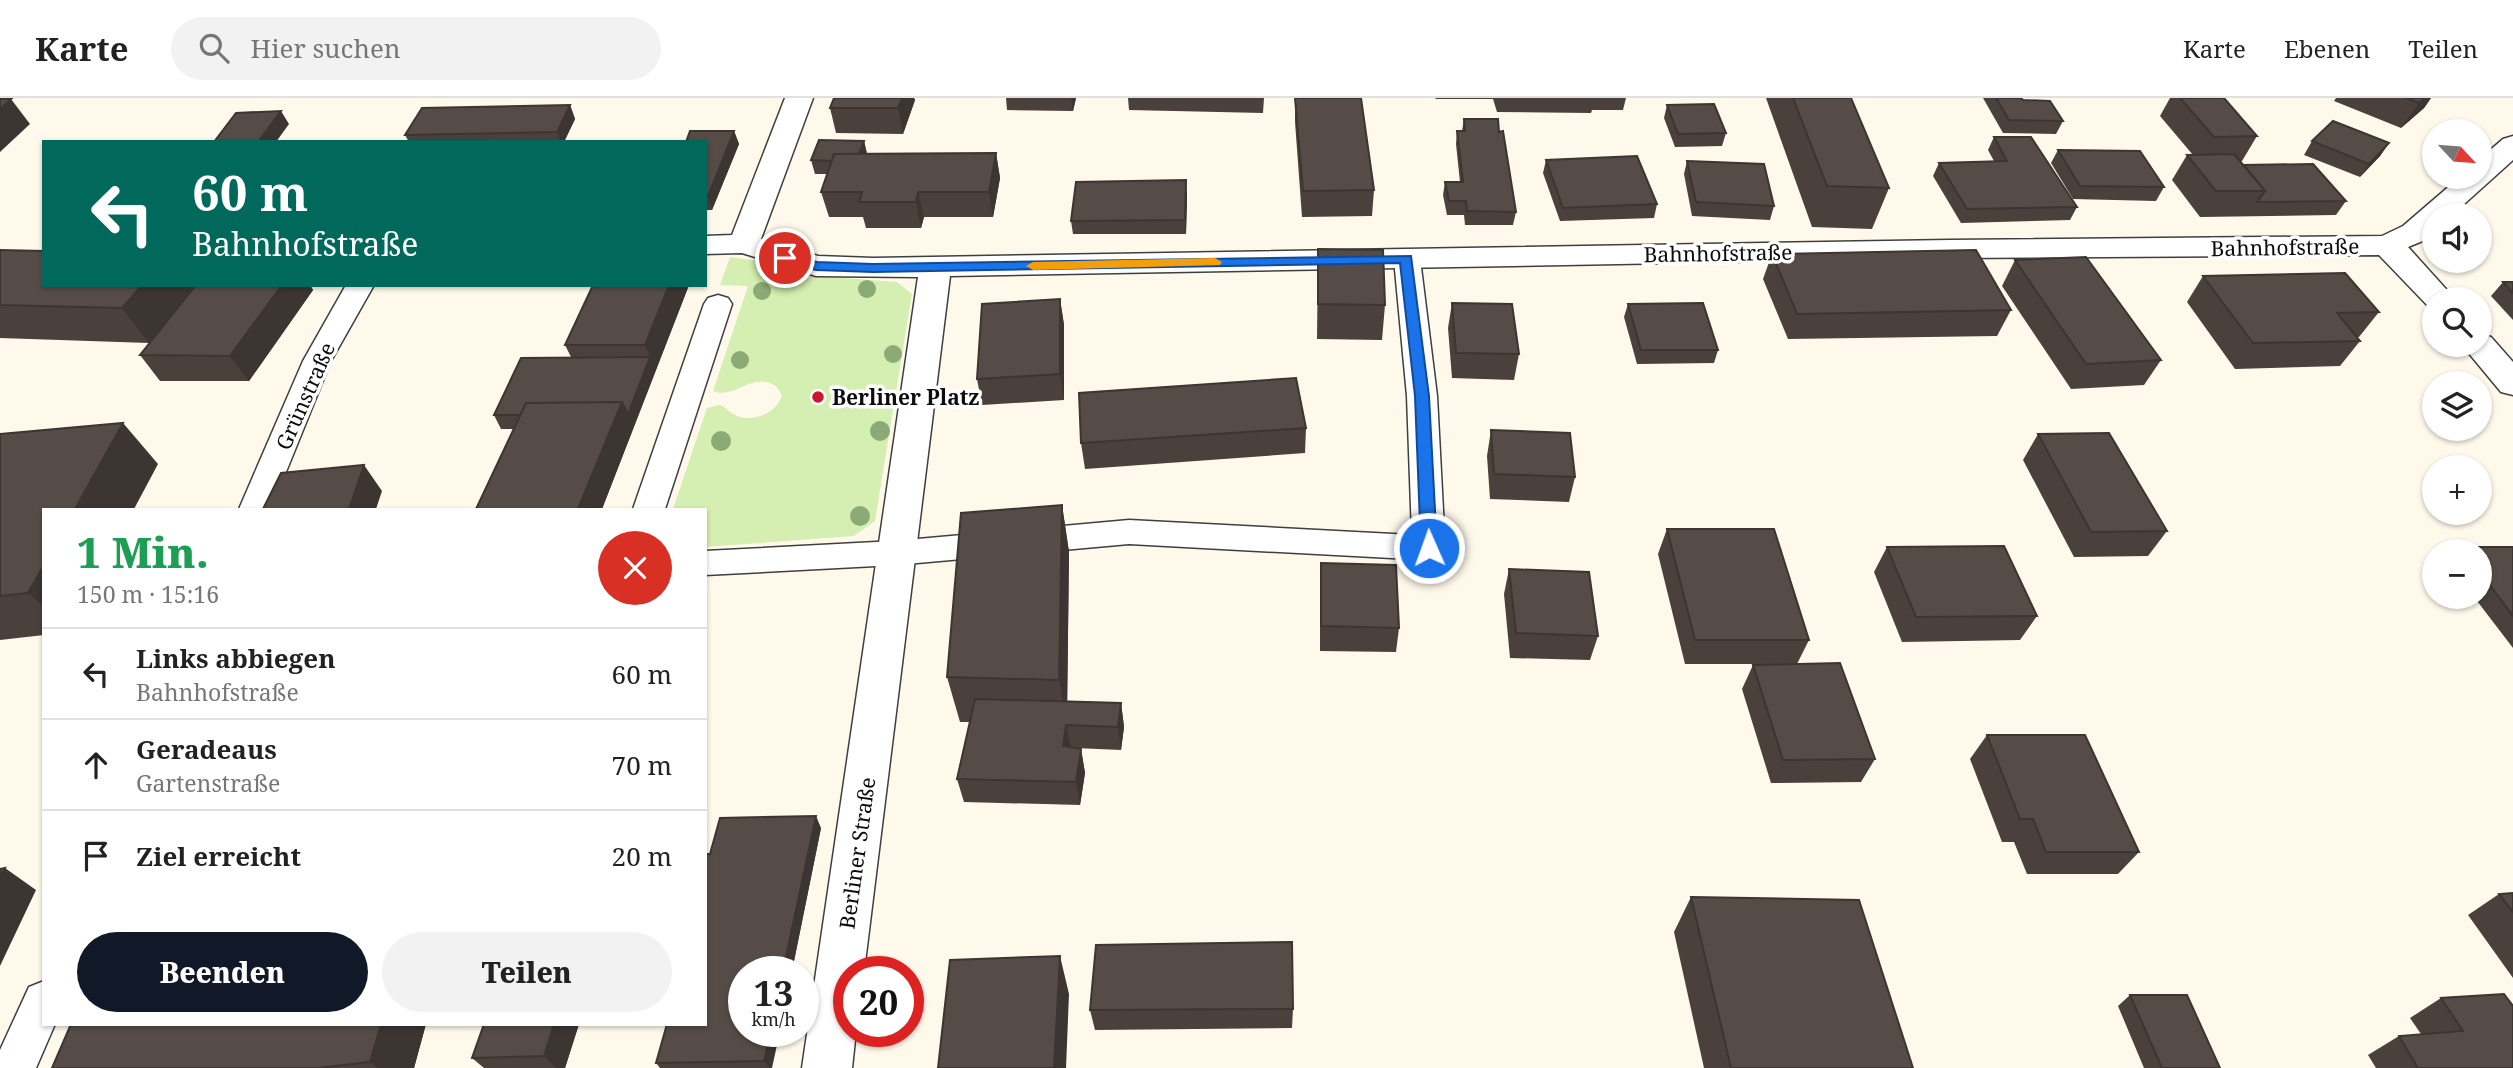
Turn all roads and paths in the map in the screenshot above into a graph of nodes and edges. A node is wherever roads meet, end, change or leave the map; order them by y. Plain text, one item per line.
1 (799, 98) edge
2 (2513, 145) edge
3 (2492, 164) edge
4 (2463, 189) edge
5 (707, 244) edge
6 (744, 244) junction
7 (2386, 245) junction
8 (1406, 258) junction
9 (935, 268) junction
10 (359, 287) edge
11 (2428, 287) edge
12 (718, 304) dead end
13 (2489, 357) edge
14 (2513, 384) edge
15 (255, 508) edge
16 (649, 508) edge
17 (895, 553) junction
18 (707, 563) edge
19 (42, 1005) edge
20 (14, 1068) edge
21 (827, 1068) edge

1 - 6 street
2 - 3 street, Bahnhofstraße
4 - 7 street, Bahnhofstraße
5 - 6 street, Bahnhofstraße
6 - 9 street, Bahnhofstraße
7 - 8 street, Bahnhofstraße
7 - 11 street
8 - 9 street, Bahnhofstraße
8 - 17 lane
9 - 17 street
10 - 15 lane, Grünstraße
12 - 16 lane
13 - 14 street
17 - 18 lane
17 - 21 street, Berliner Straße
19 - 20 lane

